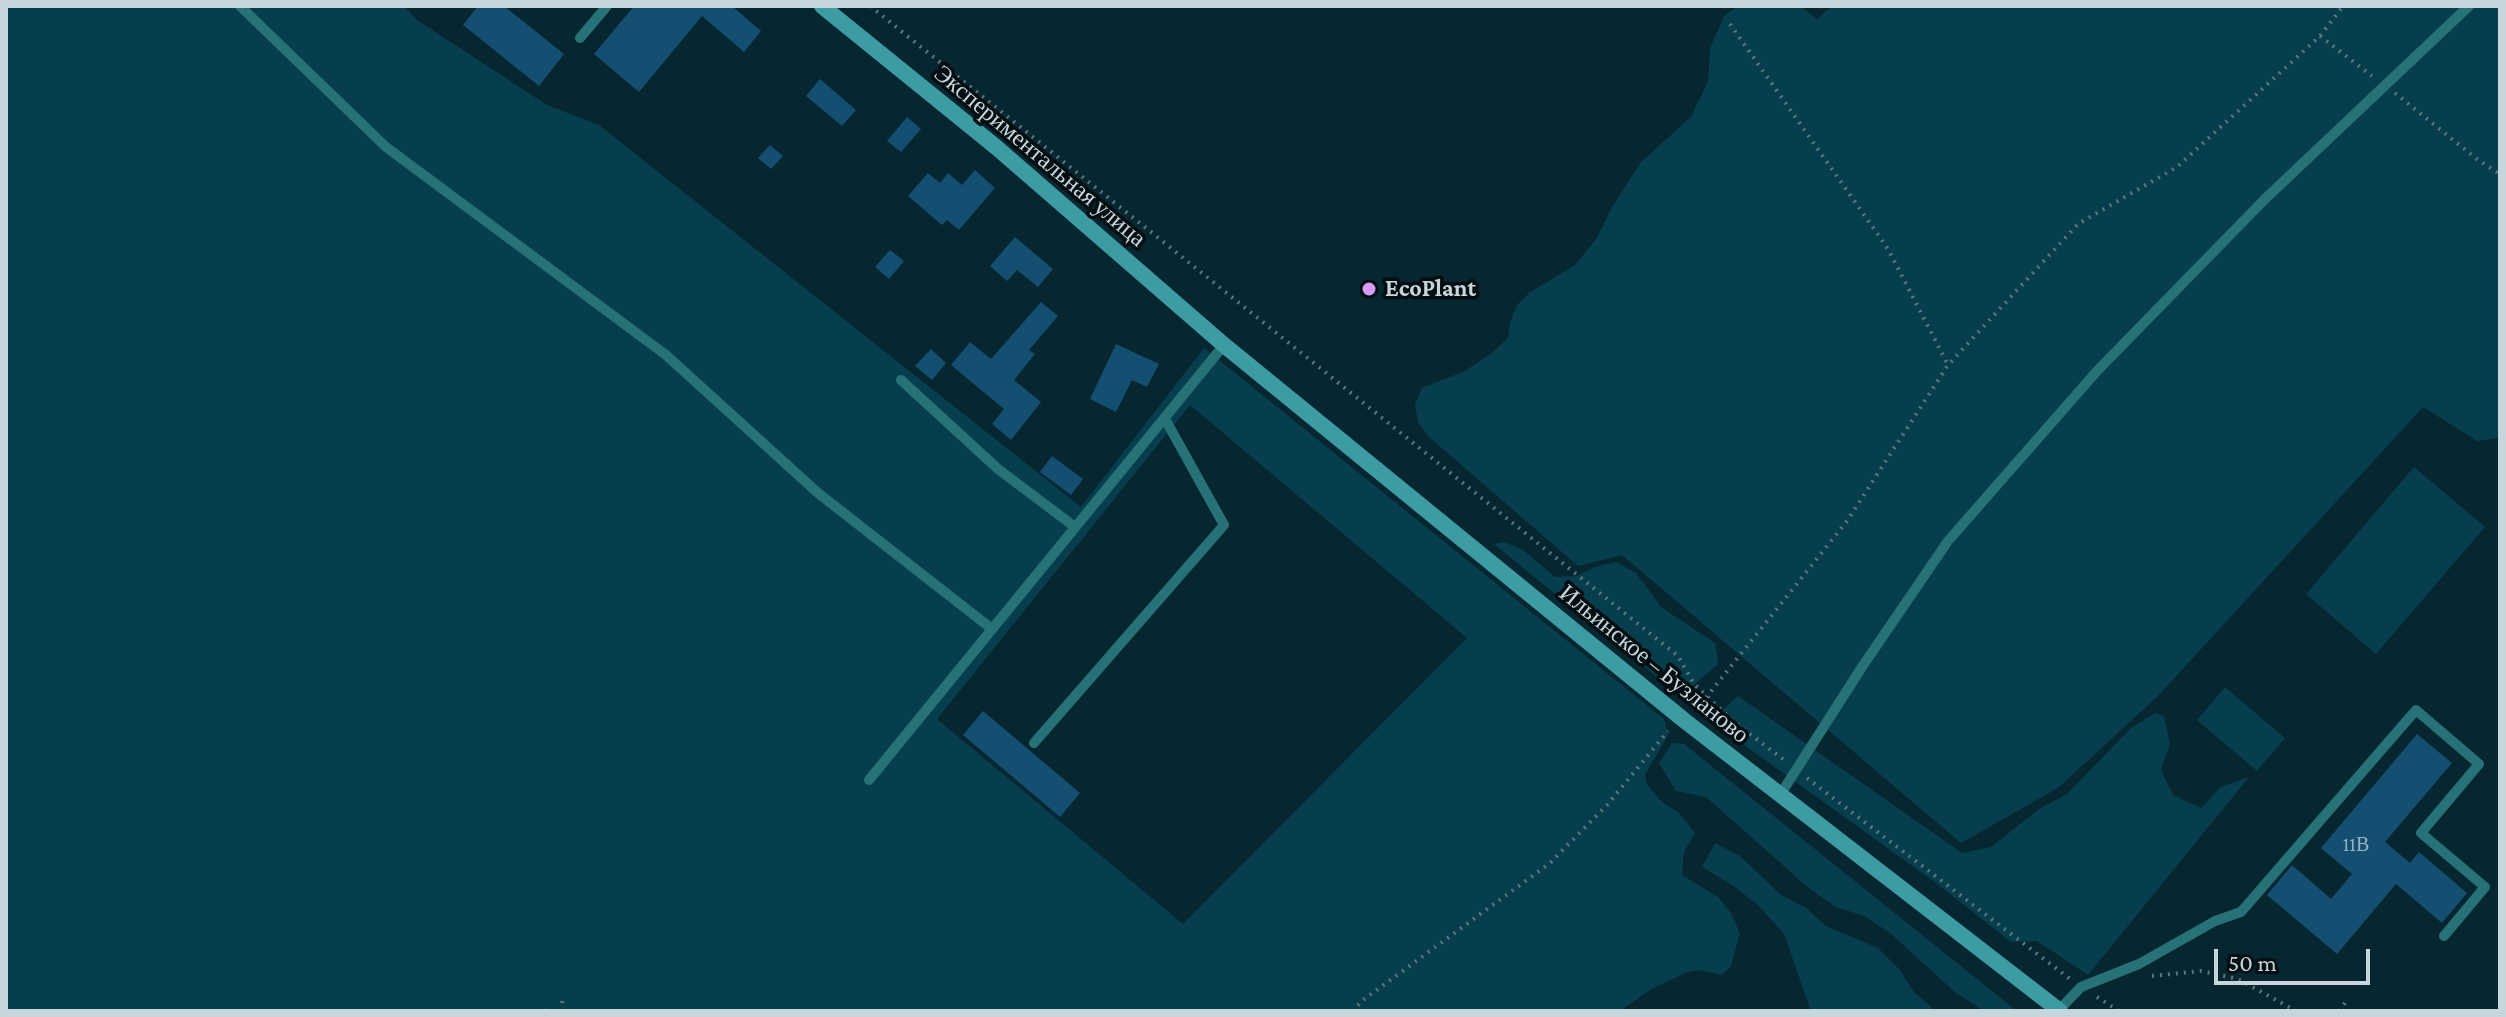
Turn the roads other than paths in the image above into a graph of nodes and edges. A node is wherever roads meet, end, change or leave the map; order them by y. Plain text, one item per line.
1 (240, 6) edge
2 (607, 6) edge
3 (822, 6) edge
4 (2469, 6) edge
5 (580, 38) dead end
6 (1224, 345) junction
7 (901, 380) dead end
8 (1165, 419) junction
9 (1075, 527) junction
10 (992, 629) junction
11 (1034, 743) dead end
12 (869, 780) dead end
13 (1780, 795) junction
14 (2444, 936) dead end
15 (2060, 1011) edge

1 - 10 lane
2 - 5 lane
3 - 6 street, Экспериментальная улица
4 - 13 lane
6 - 8 lane
6 - 13 street, Ильинское – Бузланово
7 - 9 lane
8 - 9 lane
8 - 11 lane
9 - 10 lane
10 - 12 lane
13 - 15 street, Ильинское – Бузланово
14 - 15 lane

